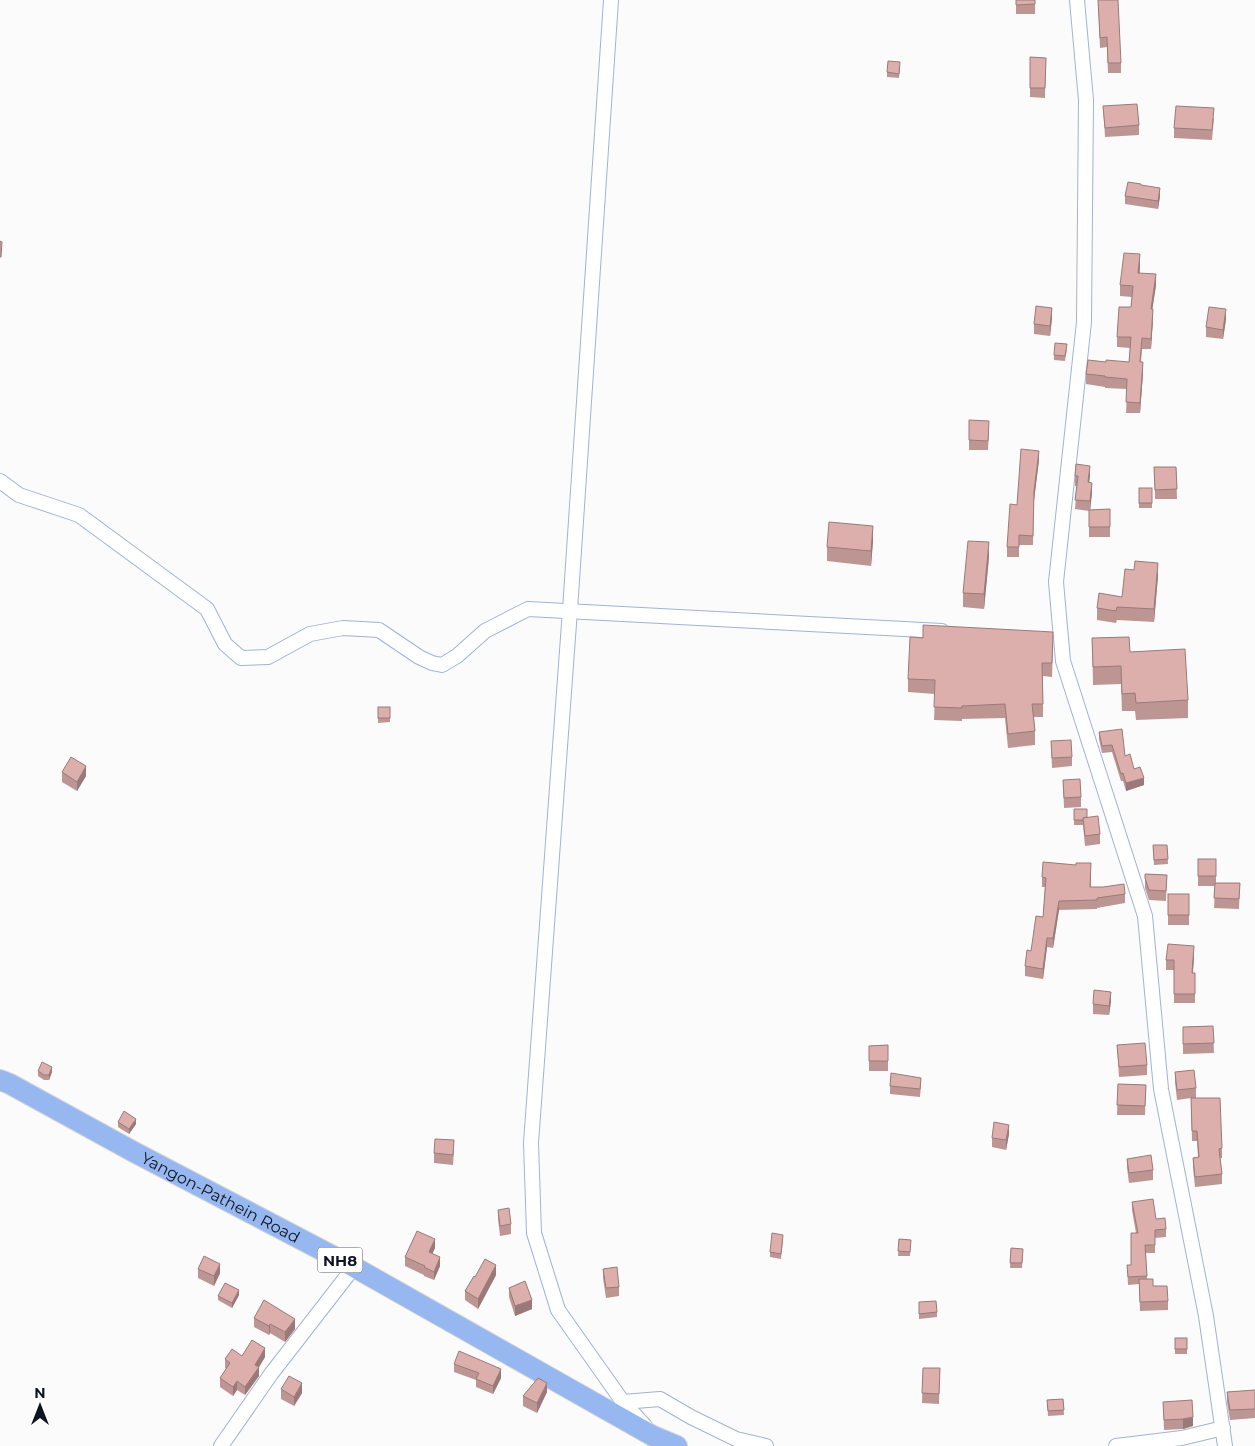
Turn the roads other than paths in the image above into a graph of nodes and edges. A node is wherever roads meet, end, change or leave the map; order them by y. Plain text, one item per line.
1 (611, 0) edge
2 (1077, 0) edge
3 (0, 481) edge
4 (570, 610) junction
5 (952, 631) edge
6 (0, 1080) edge
7 (354, 1267) junction
8 (623, 1402) junction
9 (1222, 1428) junction
10 (653, 1436) junction
11 (221, 1446) edge
12 (677, 1446) edge
13 (766, 1446) edge
14 (1116, 1446) edge
15 (1224, 1446) edge

1 - 4 street
2 - 9 street
3 - 4 street
4 - 5 street
4 - 8 street
6 - 7 highway, Yangon-Pathein Road / NH8
7 - 10 highway, Yangon-Pathein Road / NH8
7 - 11 street
8 - 10 street
8 - 13 street
9 - 14 street
9 - 15 street
10 - 12 highway, Yangon-Pathein Road / NH8

